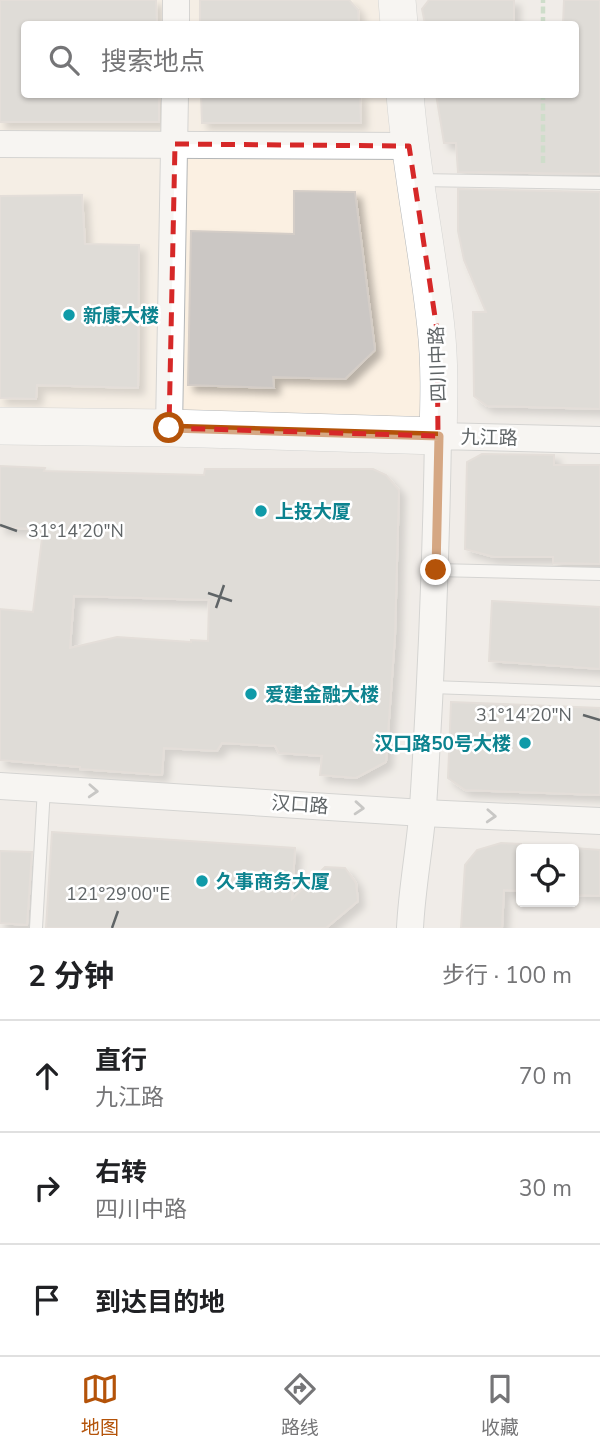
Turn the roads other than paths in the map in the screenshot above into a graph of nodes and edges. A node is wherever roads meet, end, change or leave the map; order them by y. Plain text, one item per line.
1 (176, 0) edge
2 (397, 0) edge
3 (176, 21) edge
4 (399, 21) edge
5 (175, 98) edge
6 (405, 98) edge
7 (0, 144) edge
8 (175, 144) junction
9 (412, 163) junction
10 (600, 183) edge
11 (0, 426) edge
12 (169, 428) junction
13 (439, 436) junction
14 (600, 440) edge
15 (436, 570) junction
16 (600, 574) edge
17 (431, 687) junction
18 (600, 693) edge
19 (0, 786) edge
20 (44, 788) junction
21 (423, 813) junction
22 (600, 821) edge
23 (36, 928) edge
24 (410, 928) edge

1 - 3 street
2 - 4 street
5 - 8 street
6 - 9 street, 四川中路
7 - 8 street
8 - 9 street
8 - 12 street
9 - 10 lane
9 - 13 street, 四川中路
11 - 12 street, 九江路
12 - 13 street, 九江路
13 - 14 street, 九江路
13 - 15 street, 四川中路
15 - 16 lane
15 - 17 street, 四川中路
17 - 18 lane
17 - 21 street, 四川中路
19 - 20 street, 汉口路
20 -> 21 street, 汉口路
20 - 23 lane
21 -> 22 street, 汉口路
21 - 24 street, 四川中路

